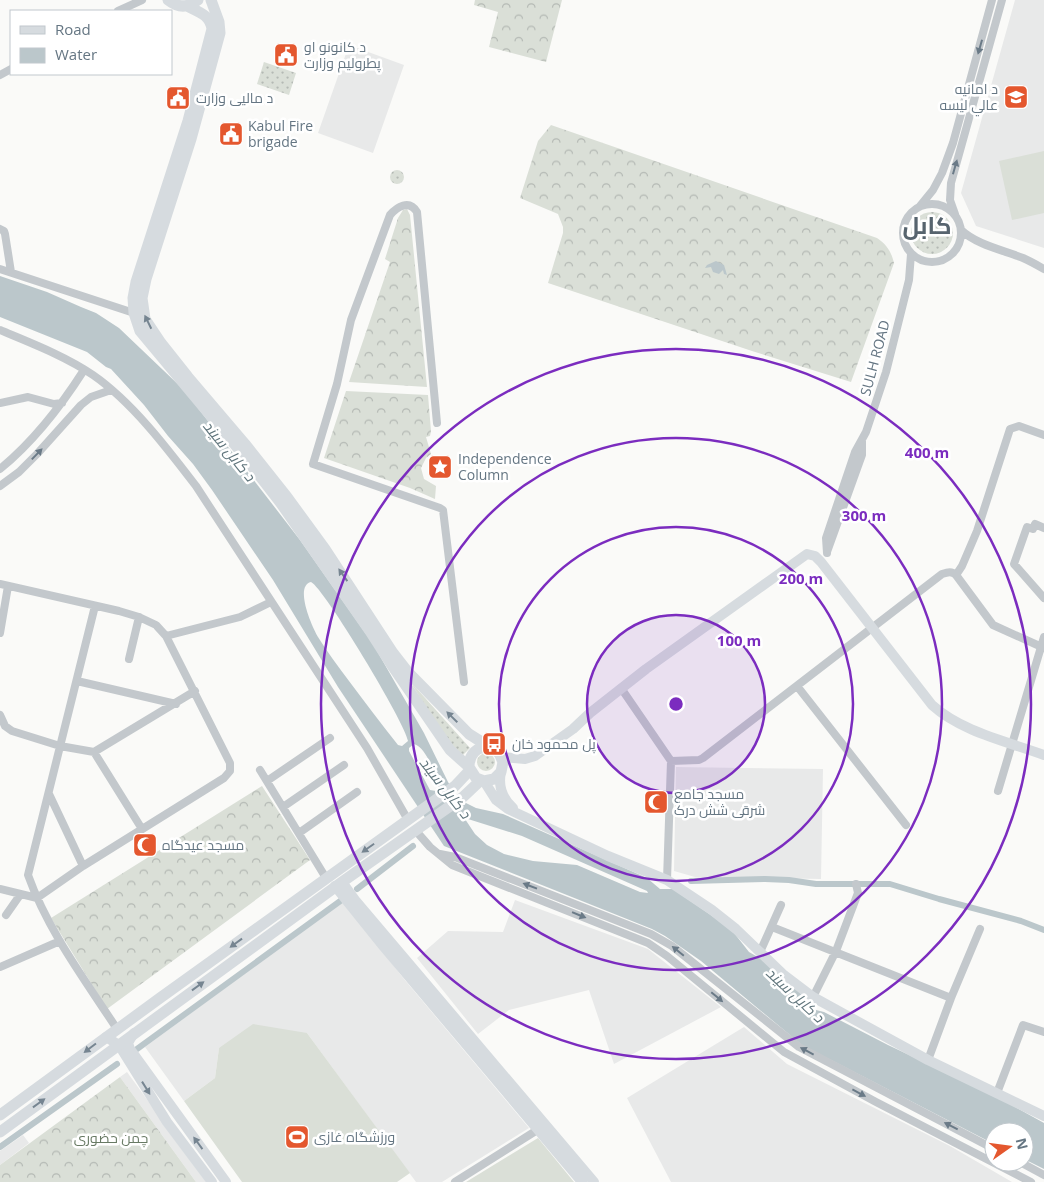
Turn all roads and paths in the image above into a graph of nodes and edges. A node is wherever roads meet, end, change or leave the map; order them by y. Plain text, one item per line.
1 (142, 0) edge
2 (168, 0) edge
3 (198, 0) edge
4 (211, 0) edge
5 (992, 0) edge
6 (1002, 0) edge
7 (187, 6) junction
8 (120, 10) edge
9 (920, 206) junction
10 (955, 214) junction
11 (0, 229) edge
12 (962, 230) junction
13 (911, 254) junction
14 (1043, 268) edge
15 (0, 269) edge
16 (11, 272) junction
17 (134, 313) junction
18 (0, 330) edge
19 (84, 370) junction
20 (111, 390) junction
21 (62, 403) junction
22 (0, 404) edge
23 (437, 423) dead end
24 (1044, 435) edge
25 (0, 469) edge
26 (0, 486) edge
27 (1044, 528) edge
28 (820, 562) junction
29 (956, 575) junction
30 (4, 585) edge
31 (1044, 598) edge
32 (270, 602) junction
33 (95, 606) junction
34 (139, 617) junction
35 (872, 629) junction
36 (0, 633) edge
37 (166, 636) junction
38 (1044, 637) edge
39 (1042, 647) edge
40 (129, 659) dead end
41 (77, 681) junction
42 (464, 682) dead end
43 (797, 686) junction
44 (621, 688) junction
45 (195, 691) junction
46 (176, 704) junction
47 (0, 715) edge
48 (330, 738) dead end
49 (1012, 743) junction
50 (60, 746) junction
51 (94, 752) junction
52 (497, 752) junction
53 (1044, 755) edge
54 (671, 761) junction
55 (344, 765) dead end
56 (470, 768) junction
57 (260, 770) dead end
58 (501, 772) junction
59 (267, 781) junction
60 (482, 781) junction
61 (998, 791) dead end
62 (356, 792) dead end
63 (49, 794) junction
64 (283, 807) junction
65 (522, 814) junction
66 (408, 820) junction
67 (906, 825) dead end
68 (142, 829) junction
69 (416, 831) junction
70 (299, 833) junction
71 (438, 854) junction
72 (83, 866) junction
73 (326, 878) junction
74 (667, 880) junction
75 (339, 884) junction
76 (856, 884) dead end
77 (0, 889) edge
78 (20, 895) junction
79 (36, 898) junction
80 (781, 905) dead end
81 (6, 915) dead end
82 (629, 925) junction
83 (772, 927) junction
84 (980, 929) dead end
85 (626, 934) junction
86 (60, 941) junction
87 (836, 951) junction
88 (760, 952) junction
89 (0, 967) edge
90 (813, 997) junction
91 (160, 998) junction
92 (951, 998) junction
93 (173, 1005) junction
94 (117, 1029) junction
95 (1044, 1032) edge
96 (134, 1033) junction
97 (106, 1037) junction
98 (119, 1044) junction
99 (928, 1060) junction
100 (997, 1094) junction
101 (0, 1115) edge
102 (1044, 1116) edge
103 (542, 1128) junction
104 (0, 1132) edge
105 (984, 1144) edge
106 (212, 1182) edge
107 (226, 1182) edge
108 (455, 1182) edge
109 (582, 1182) edge
110 (594, 1182) edge
111 (1031, 1182) edge

1 - 8 street
2 - 7 highway
3 - 7 highway
52 -> 4 highway
5 -> 9 street
10 -> 6 street
7 - 17 highway
9 - 10 street
9 - 13 street
10 - 12 street
11 - 16 street
12 - 13 street
12 - 14 street
13 - 28 street, SULH ROAD
15 - 16 street
16 - 17 street
17 - 56 highway
18 - 19 street
19 - 20 street
19 - 21 street
26 -> 20 street
20 - 32 street
21 - 22 street
21 - 25 street
23 - 42 street
24 - 29 street
27 - 31 street
28 - 35 main road
28 - 44 main road
29 - 35 street
29 - 39 street
30 - 33 street
30 - 36 street
32 - 37 street
32 - 66 street
33 - 34 street
33 - 41 street
34 - 37 street
34 - 40 street
35 - 43 street
35 - 49 main road
37 - 45 street
38 - 39 street
39 - 49 street
41 - 46 street
41 - 50 street
43 - 54 street
43 - 67 street
44 - 52 main road
44 - 54 street
45 - 46 street
45 - 68 street
46 - 51 street
47 - 50 street
48 - 59 street
49 - 53 main road
49 - 61 street
50 - 51 street
50 - 63 street
51 - 68 street
52 - 56 highway
52 - 58 highway
54 - 74 street
55 - 64 street
56 - 60 highway
56 - 66 highway
57 - 59 street
58 - 60 highway
58 - 65 main road
59 - 64 street
60 - 65 main road
60 - 69 highway
62 - 70 street
63 - 72 street
63 - 79 street
64 - 70 street
65 - 74 main road
66 -> 73 highway
68 - 72 street
69 - 71 street
69 - 75 highway
70 - 73 street
82 -> 71 street
71 -> 85 street
72 - 79 street
73 -> 91 highway
74 - 88 main road
93 -> 75 highway
75 - 103 main road
76 - 87 street
77 - 78 street
78 - 79 street
78 - 81 street
79 - 86 street
80 - 83 street
82 - 85 street
105 -> 82 street
83 - 87 street
83 - 88 street
84 - 92 street
85 -> 111 street
86 - 89 street
86 - 94 street
87 - 90 street
87 - 92 street
88 - 90 main road
90 - 99 main road
91 - 93 highway
91 - 94 highway
92 - 99 street
93 - 96 highway
94 - 97 highway
95 - 100 street
96 - 98 highway
107 -> 96 main road
97 - 98 main road
97 -> 101 highway
104 -> 98 highway
98 -> 106 main road
99 - 100 main road
100 - 102 main road
103 - 108 street
103 - 109 main road
103 - 110 main road

